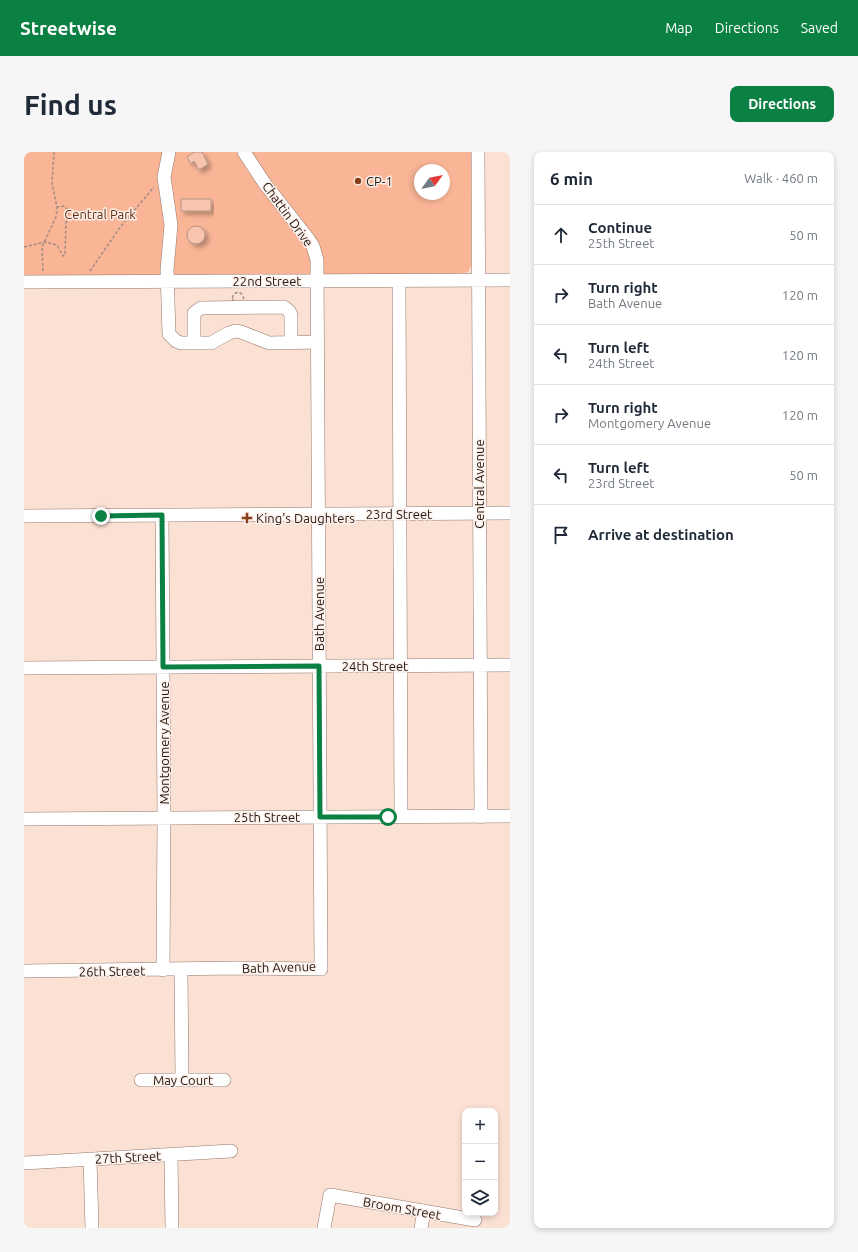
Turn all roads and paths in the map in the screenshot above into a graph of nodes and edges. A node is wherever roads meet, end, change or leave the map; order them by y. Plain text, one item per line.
1 (54, 152) edge
2 (169, 152) edge
3 (244, 152) edge
4 (478, 152) edge
5 (155, 187) dead end
6 (57, 207) junction
7 (45, 242) junction
8 (24, 247) edge
9 (43, 271) dead end
10 (90, 271) dead end
11 (399, 280) junction
12 (478, 280) junction
13 (510, 280) edge
14 (167, 281) junction
15 (318, 281) junction
16 (24, 282) edge
17 (244, 296) dead end
18 (233, 297) dead end
19 (291, 342) junction
20 (318, 342) junction
21 (194, 343) junction
22 (479, 513) junction
23 (510, 513) edge
24 (319, 514) junction
25 (399, 514) junction
26 (162, 515) junction
27 (24, 516) edge
28 (480, 665) junction
29 (510, 665) edge
30 (319, 666) junction
31 (400, 666) junction
32 (163, 667) junction
33 (24, 668) edge
34 (510, 816) edge
35 (320, 817) junction
36 (401, 817) junction
37 (481, 817) junction
38 (164, 818) junction
39 (24, 819) edge
40 (200, 969) joint
41 (163, 970) junction
42 (181, 970) junction
43 (24, 971) edge
44 (182, 1079) junction
45 (141, 1080) dead end
46 (224, 1080) dead end
47 (231, 1151) dead end
48 (171, 1155) junction
49 (90, 1159) junction
50 (24, 1163) edge
51 (424, 1212) junction
52 (475, 1220) edge
53 (92, 1228) edge
54 (172, 1228) edge
55 (324, 1228) edge
56 (421, 1228) edge

1 - 6 path
2 - 14 street
3 - 15 street, Chattin Drive
4 - 12 street, Central Avenue
5 - 10 path
6 - 7 path
6 - 7 path
7 - 8 path
7 - 9 path
11 - 12 street, 22nd Street
11 - 15 street, 22nd Street
11 - 25 street
12 - 13 street, 22nd Street
12 - 22 street, Central Avenue
14 - 15 street, 22nd Street
14 - 16 street, 22nd Street
14 - 21 street
15 - 20 street, Bath Avenue
17 - 18 path
19 - 20 street
19 - 21 street
19 - 21 street
20 - 24 street, Bath Avenue
22 - 23 street, 23rd Street
22 - 25 street, 23rd Street
22 - 28 street, Central Avenue
24 - 25 street, 23rd Street
24 - 26 street, 23rd Street
24 - 30 street, Bath Avenue
25 - 31 street
26 - 27 street, 23rd Street
26 - 32 street, Montgomery Avenue
28 - 29 street, 24th Street
28 - 31 street, 24th Street
28 - 37 street, Central Avenue
30 - 31 street, 24th Street
30 - 32 street, 24th Street
30 - 35 street, Bath Avenue
31 - 36 street
32 - 33 street, 24th Street
32 - 38 street, Montgomery Avenue
34 - 37 street, 25th Street
35 - 36 street, 25th Street
35 - 38 street, 25th Street
35 - 40 street, Bath Avenue
36 - 37 street, 25th Street
38 - 39 street, 25th Street
38 - 41 street, Montgomery Avenue
40 - 42 street, 26th Street
41 - 42 street, 26th Street
41 - 43 street, 26th Street
42 - 44 street
44 - 45 street, May Court
44 - 46 street, May Court
47 - 48 street, 27th Street
48 - 49 street, 27th Street
48 - 54 street
49 - 50 street, 27th Street
49 - 53 street
51 - 52 street, Broom Street
51 - 55 street, Broom Street
51 - 56 street

